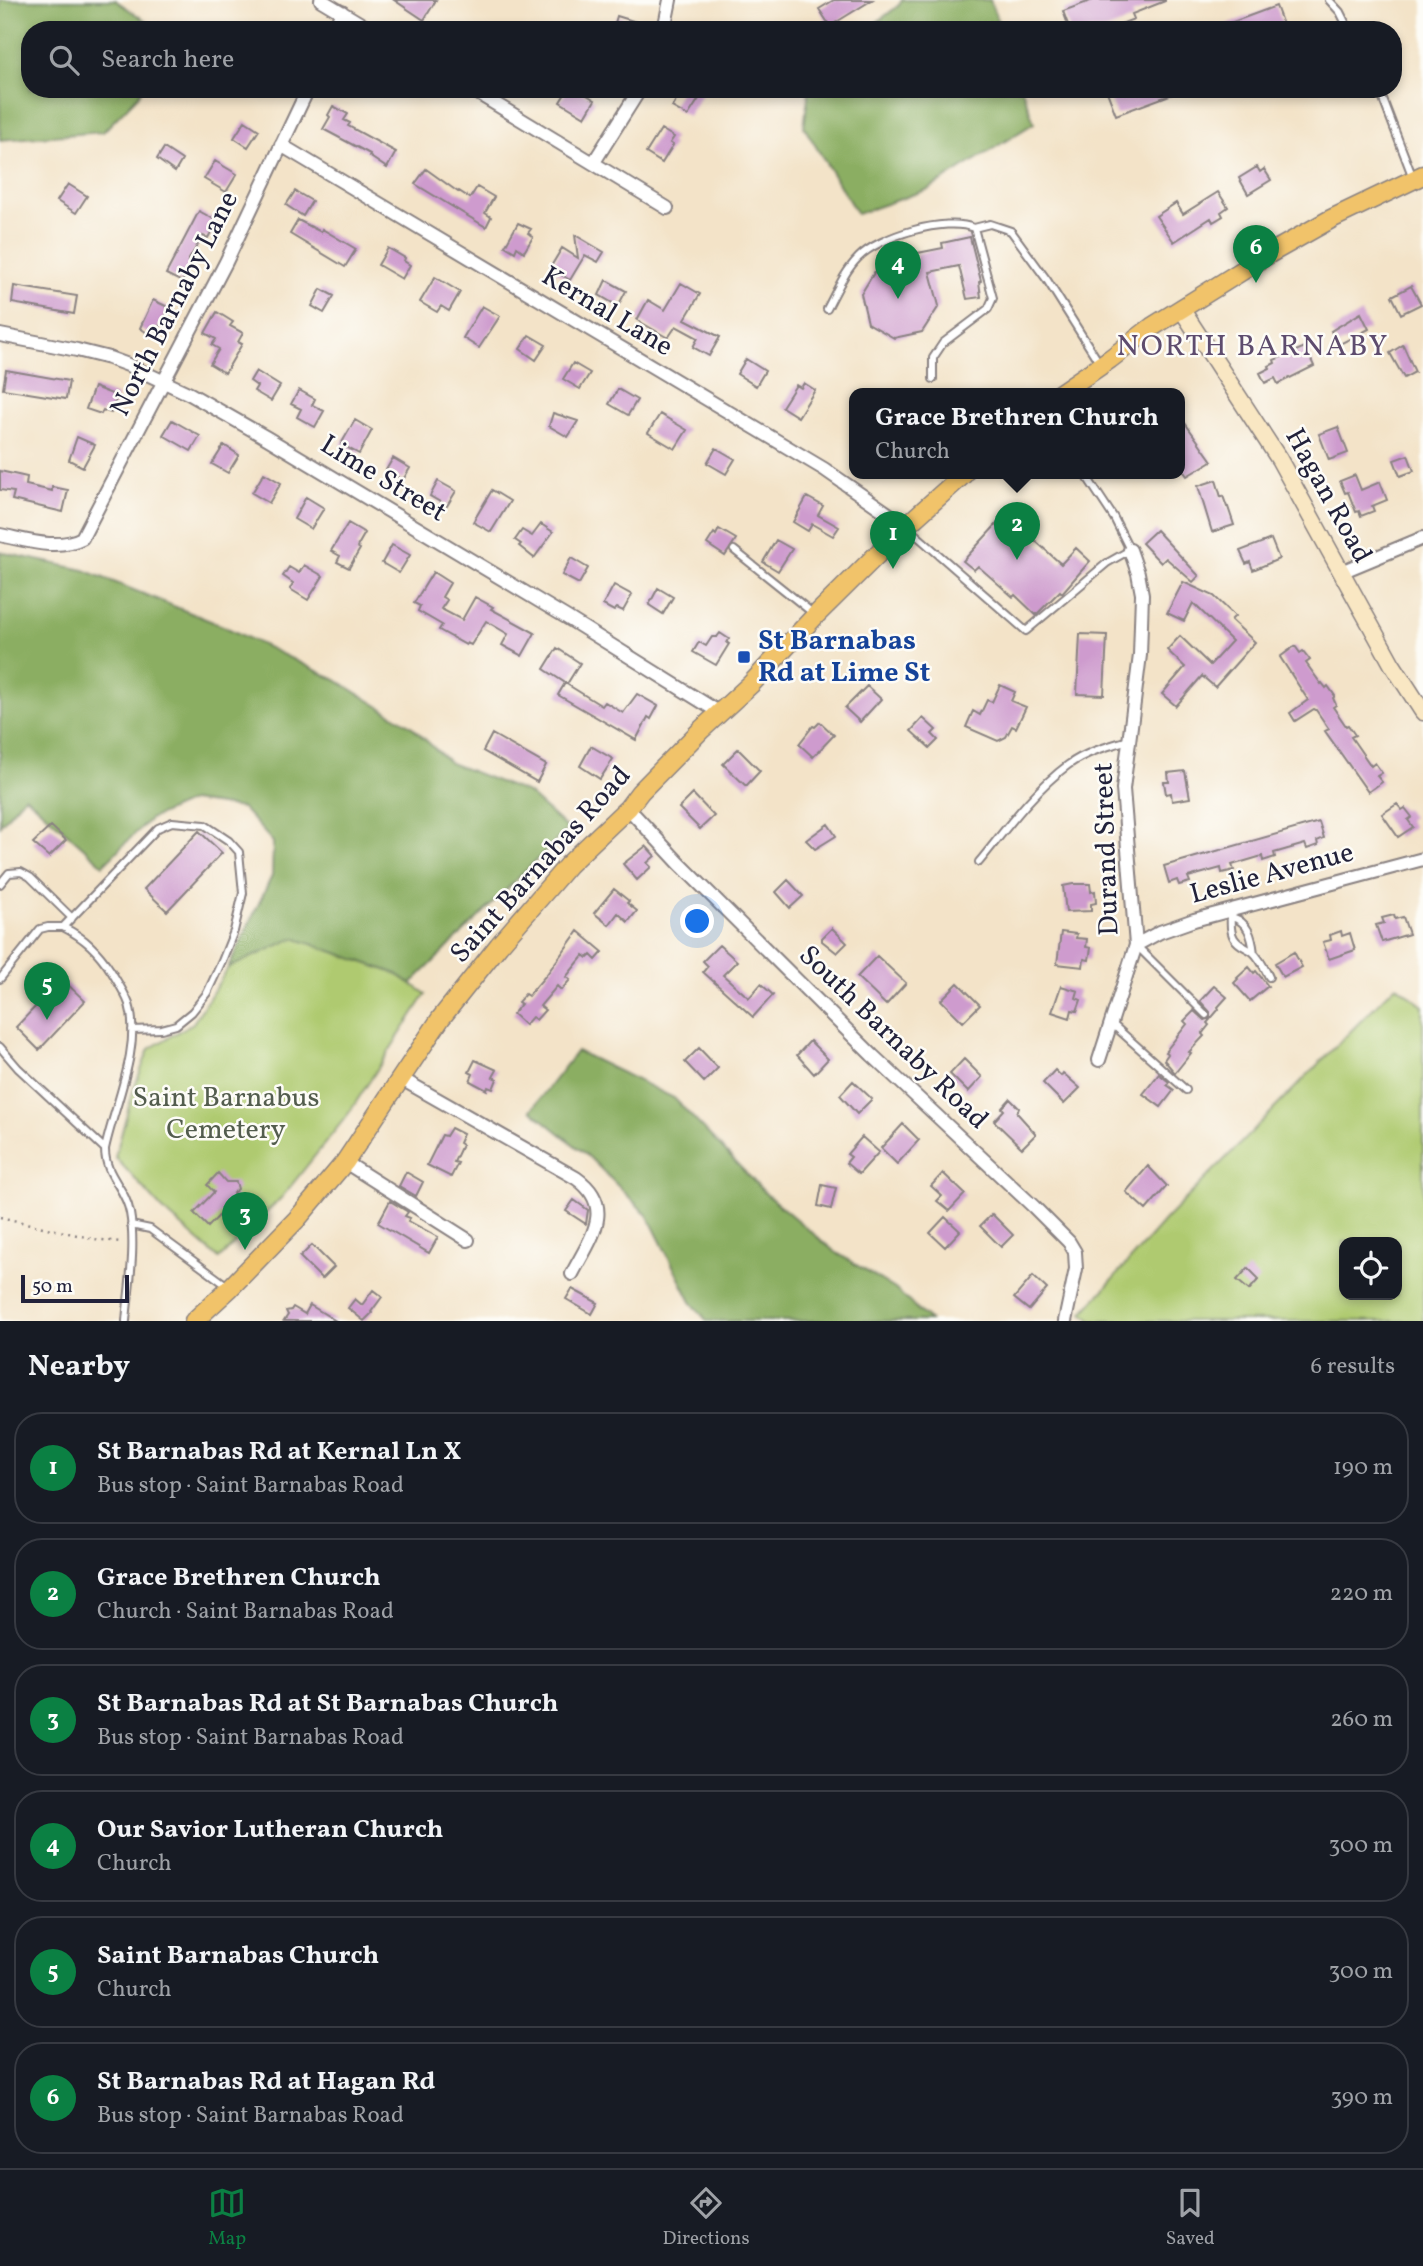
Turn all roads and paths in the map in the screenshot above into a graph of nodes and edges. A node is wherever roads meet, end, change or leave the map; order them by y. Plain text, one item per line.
1 (321, 0) edge
2 (670, 0) edge
3 (1329, 0) edge
4 (342, 12) junction
5 (338, 21) edge
6 (356, 21) edge
7 (666, 21) edge
8 (1344, 21) edge
9 (303, 98) edge
10 (486, 98) edge
11 (634, 98) edge
12 (1383, 98) edge
13 (281, 145) junction
14 (594, 162) junction
15 (1418, 177) edge
16 (667, 208) dead end
17 (974, 228) junction
18 (827, 309) dead end
19 (1182, 310) junction
20 (0, 335) edge
21 (1101, 365) junction
22 (933, 379) dead end
23 (164, 383) junction
24 (1068, 388) edge
25 (958, 479) edge
26 (1088, 479) edge
27 (906, 526) junction
28 (0, 536) edge
29 (1423, 538) edge
30 (734, 550) dead end
31 (1130, 550) junction
32 (1340, 572) junction
33 (815, 615) junction
34 (1423, 712) edge
35 (720, 713) junction
36 (1129, 740) junction
37 (628, 808) junction
38 (1423, 859) edge
39 (979, 862) dead end
40 (0, 884) edge
41 (1230, 913) junction
42 (72, 918) junction
43 (63, 927) junction
44 (1136, 945) junction
45 (1254, 953) junction
46 (1269, 977) dead end
47 (0, 979) edge
48 (1206, 1015) dead end
49 (1111, 1023) junction
50 (132, 1030) junction
51 (0, 1047) edge
52 (1100, 1060) dead end
53 (400, 1078) junction
54 (1186, 1090) dead end
55 (105, 1149) junction
56 (345, 1162) junction
57 (0, 1217) edge
58 (131, 1225) junction
59 (468, 1240) dead end
60 (131, 1244) junction
61 (572, 1274) dead end
62 (230, 1288) junction
63 (1066, 1320) edge
64 (126, 1321) edge
65 (194, 1321) edge

1 - 4 street
2 - 7 street
3 - 8 lane
4 - 5 street
4 - 6 street
9 - 13 street, North Barnaby Lane
10 - 14 street
11 - 14 street
12 - 15 lane
13 - 23 street, North Barnaby Lane
13 - 27 street, Kernal Lane
14 - 16 street
15 - 19 main road
17 - 18 lane
17 - 21 lane
17 - 22 lane
19 - 21 main road
19 - 32 street, Hagan Road
20 - 23 street, Lime Street
21 - 24 main road
23 - 28 street, North Barnaby Lane
23 - 35 street, Lime Street
25 - 27 main road, Saint Barnabas Road
26 - 31 lane
27 - 31 lane
27 - 33 main road, Saint Barnabas Road
29 - 32 street
30 - 33 lane
31 - 36 street, Durand Street
32 - 34 street, Hagan Road
33 - 35 main road, Saint Barnabas Road
35 - 37 main road, Saint Barnabas Road
36 - 39 lane
36 - 44 street, Durand Street
37 - 53 main road, Saint Barnabas Road
37 - 63 street, South Barnaby Road
38 - 41 street, Leslie Avenue
40 - 42 lane
41 - 44 street, Leslie Avenue
41 - 45 lane
41 - 45 lane
42 - 43 lane
42 - 50 lane
43 - 47 lane
43 - 50 lane
44 - 48 lane
44 - 49 street, Durand Street
45 - 46 lane
49 - 52 street, Durand Street
49 - 54 lane
50 - 55 lane
51 - 55 lane
53 - 56 main road, Saint Barnabas Road
53 - 61 street
55 - 58 lane
56 - 59 street
56 - 62 main road, Saint Barnabas Road
57 - 60 path
58 - 60 lane
58 - 62 lane
60 - 64 lane
62 - 65 main road, Saint Barnabas Road

